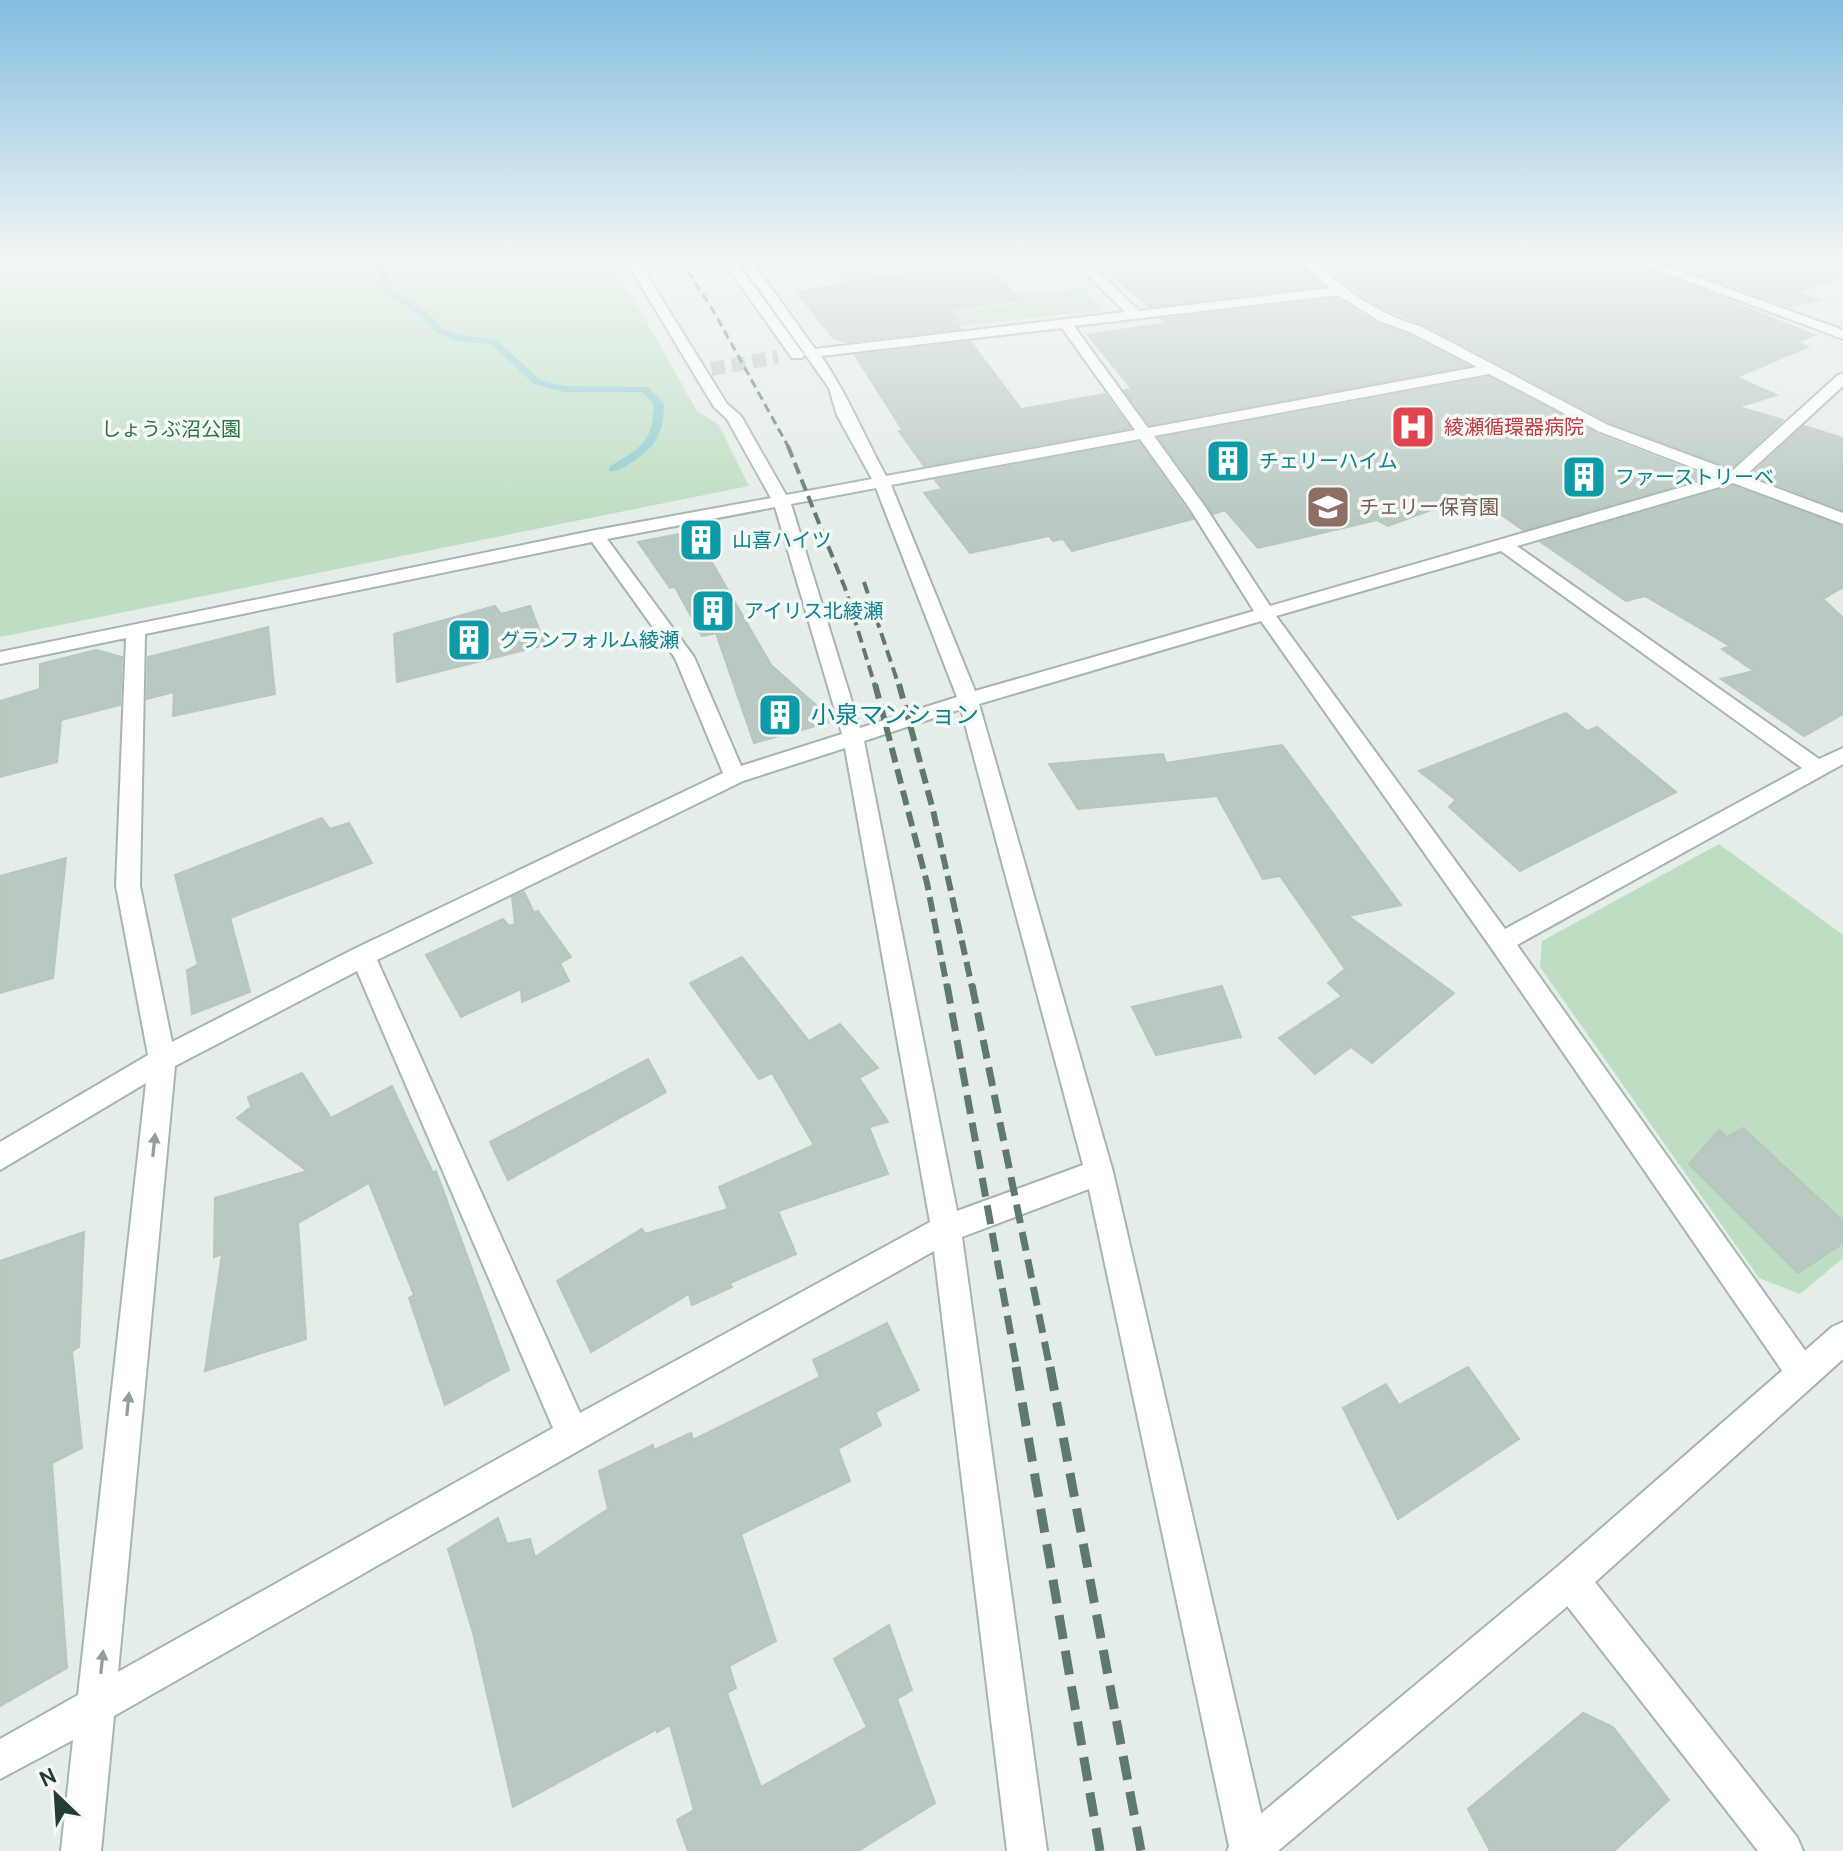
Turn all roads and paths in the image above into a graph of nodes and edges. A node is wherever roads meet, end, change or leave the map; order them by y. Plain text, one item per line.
1 (689, 345) edge
2 (799, 345) edge
3 (880, 345) edge
4 (1081, 345) edge
5 (1446, 345) edge
6 (805, 354) junction
7 (778, 357) tunnel mouth
8 (1490, 369) junction
9 (1843, 378) edge
10 (1144, 434) junction
11 (1735, 477) junction
12 (882, 483) junction
13 (781, 500) junction
14 (1843, 519) edge
15 (596, 535) junction
16 (1505, 545) junction
17 (1266, 615) junction
18 (136, 629) junction
19 (0, 658) edge
20 (968, 700) junction
21 (853, 737) junction
22 (1843, 755) edge
23 (1818, 769) junction
24 (735, 776) junction
25 (1501, 942) junction
26 (363, 956) junction
27 (162, 1060) junction
28 (0, 1157) edge
29 (1099, 1172) junction
30 (946, 1229) junction
31 (1843, 1338) edge
32 (1803, 1374) junction
33 (573, 1435) junction
34 (1570, 1580) junction
35 (98, 1704) junction
36 (0, 1760) edge
37 (1249, 1850) edge
38 (81, 1851) edge
39 (1027, 1851) edge
40 (1783, 1851) edge

1 - 13 street
2 - 6 street
3 - 6 street
4 - 10 street
5 - 8 street
6 - 7 street
6 - 12 street
8 - 10 street
8 - 11 street
9 - 11 street
10 - 12 street
10 - 17 street
11 - 14 street
11 - 16 street
12 - 13 street
12 - 20 street
13 - 15 street
13 - 21 street
15 - 18 street
15 - 24 street
16 - 17 street
16 - 23 street
17 - 20 street
17 - 25 street
18 - 19 street
18 - 27 street
20 - 21 street
20 - 29 street
21 - 24 street
21 - 30 street
22 - 23 street
23 - 25 street
24 - 26 street
25 - 32 street
26 - 27 street
26 - 33 street
27 - 28 street
35 -> 27 street
29 - 30 street
29 - 37 street
30 - 33 street
30 - 39 street
31 - 32 street
32 - 34 street
33 - 35 street
34 - 37 street
34 - 40 street
35 - 36 street
35 - 38 street

